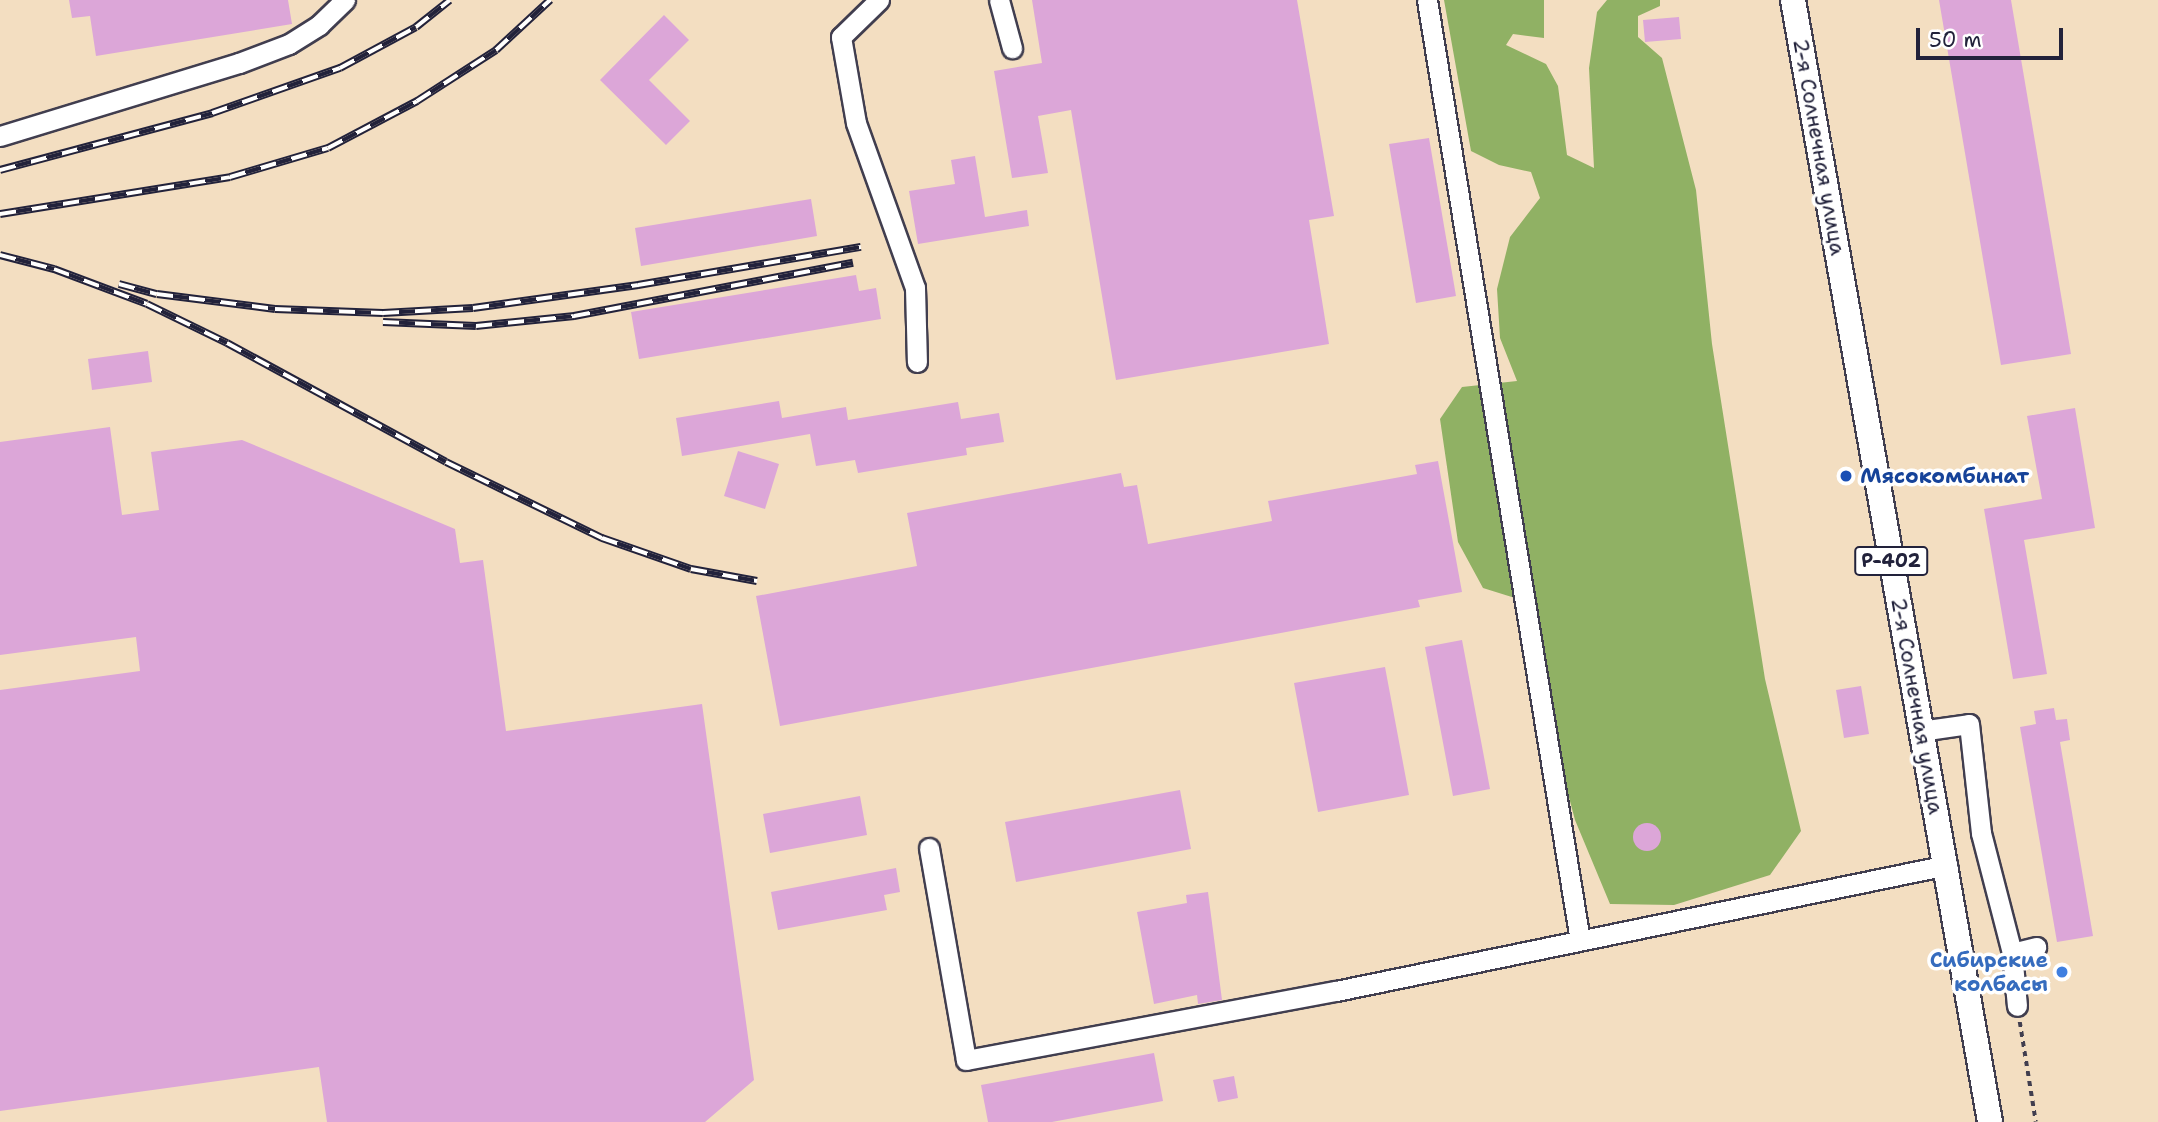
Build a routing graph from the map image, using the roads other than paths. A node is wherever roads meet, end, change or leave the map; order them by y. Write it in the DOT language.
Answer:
graph roads {
  1 [pos="345,0"];
  2 [pos="879,0"];
  3 [pos="999,0"];
  4 [pos="1427,0"];
  5 [pos="1793,0"];
  6 [pos="1012,48"];
  7 [pos="0,136"];
  8 [pos="918,362"];
  9 [pos="1920,731"];
  10 [pos="929,848"];
  11 [pos="1947,865"];
  12 [pos="1580,940"];
  13 [pos="2036,947"];
  14 [pos="2012,953"];
  15 [pos="2017,1006"];
  16 [pos="1990,1122"];
  1 -- 7 [label="lane"];
  2 -- 8 [label="lane"];
  3 -- 6 [label="lane"];
  4 -- 12 [label="lane"];
  5 -- 9 [label="main road, 2-я Солнечная улица / Р-402"];
  9 -- 11 [label="main road, 2-я Солнечная улица / Р-402"];
  9 -- 14 [label="lane"];
  10 -- 12 [label="lane"];
  11 -- 12 [label="lane"];
  11 -- 16 [label="main road, 2-я Солнечная улица / Р-402"];
  13 -- 14 [label="lane"];
  14 -- 15 [label="lane"];
}
